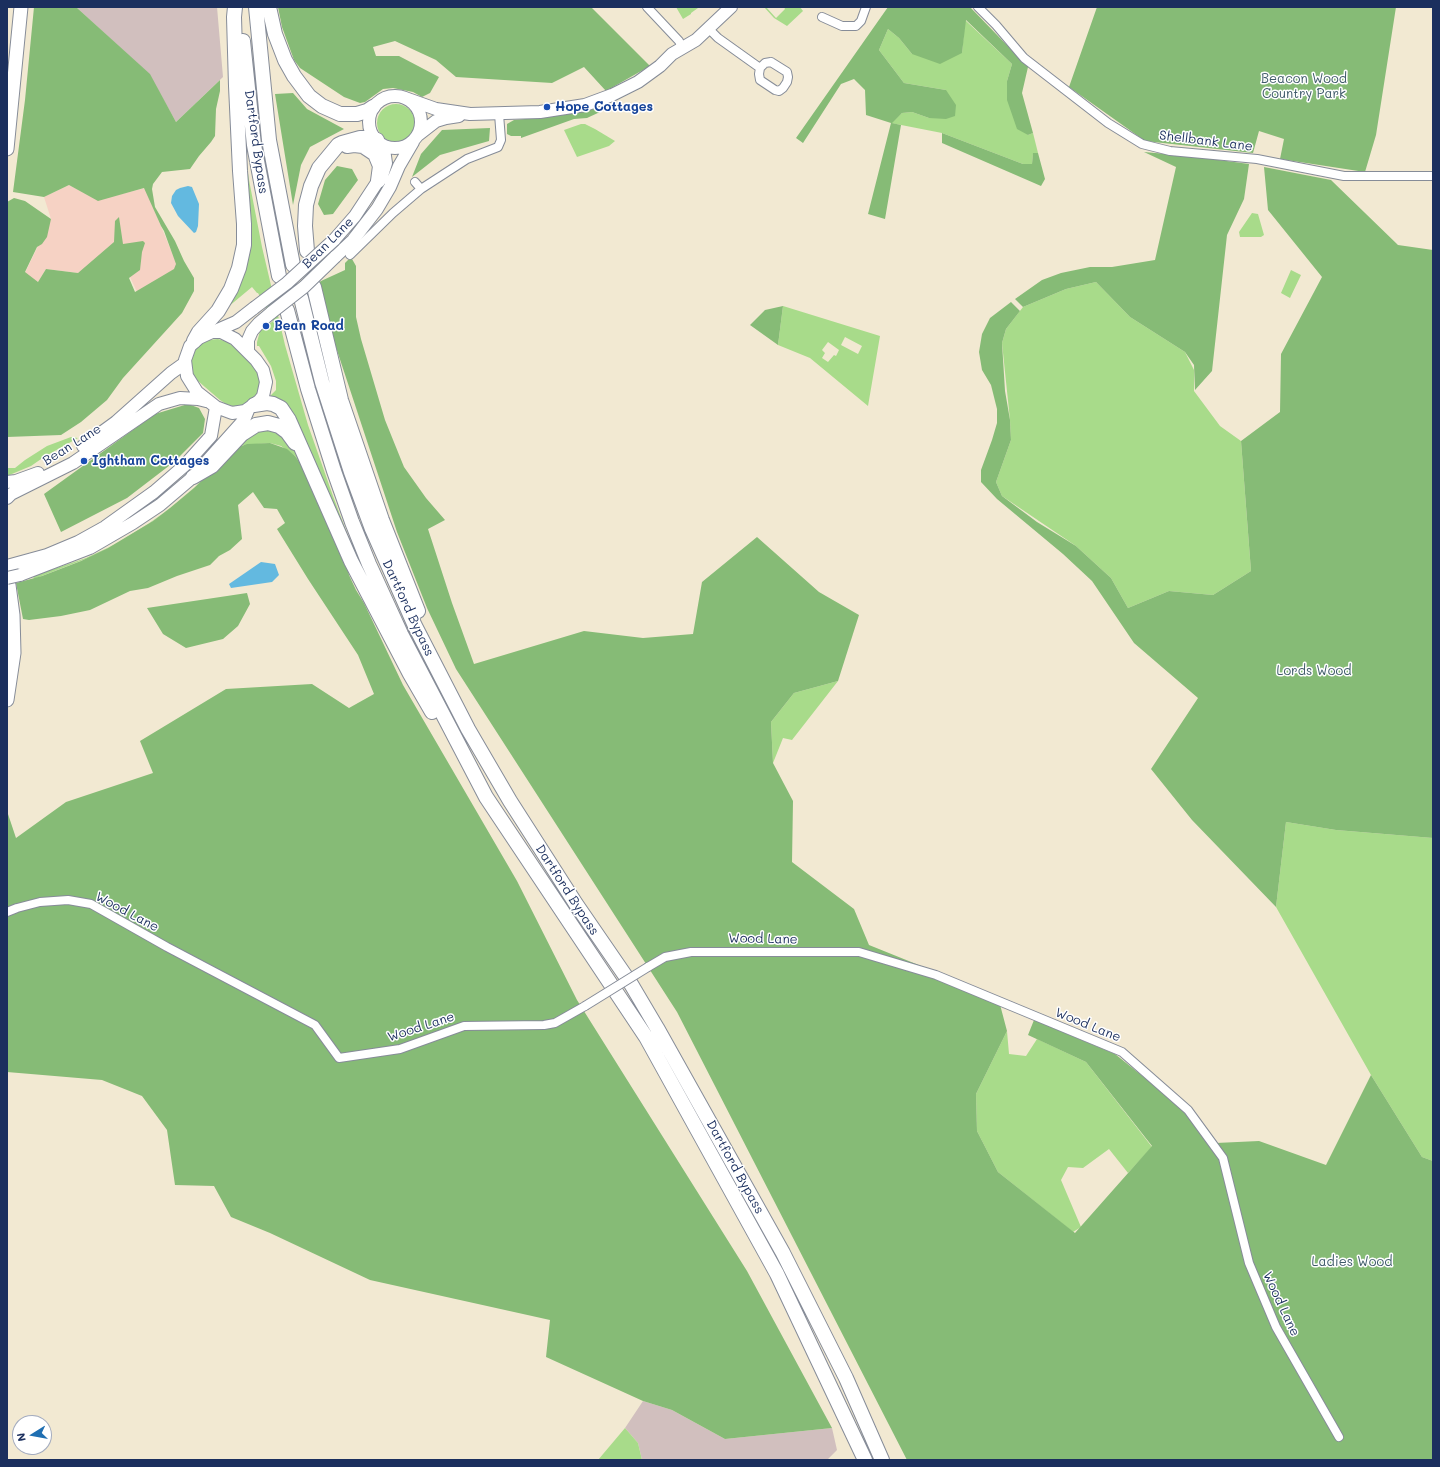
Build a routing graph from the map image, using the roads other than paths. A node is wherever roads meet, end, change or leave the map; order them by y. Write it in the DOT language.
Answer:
graph roads {
  1 [pos="21,7"];
  2 [pos="235,7"];
  3 [pos="239,7"];
  4 [pos="256,7"];
  5 [pos="269,7"];
  6 [pos="647,7"];
  7 [pos="731,7"];
  8 [pos="866,7"];
  9 [pos="978,7"];
  10 [pos="822,17"];
  11 [pos="709,29"];
  12 [pos="682,48"];
  13 [pos="760,68"];
  14 [pos="405,98"];
  15 [pos="373,107"];
  16 [pos="470,114"];
  17 [pos="499,114"];
  18 [pos="416,137"];
  19 [pos="379,142"];
  20 [pos="7,149"];
  21 [pos="335,150"];
  22 [pos="1433,176"];
  23 [pos="378,181"];
  24 [pos="415,182"];
  25 [pos="421,189"];
  26 [pos="307,251"];
  27 [pos="352,256"];
  28 [pos="293,265"];
  29 [pos="279,276"];
  30 [pos="314,287"];
  31 [pos="301,298"];
  32 [pos="287,310"];
  33 [pos="212,332"];
  34 [pos="194,341"];
  35 [pos="248,352"];
  36 [pos="185,362"];
  37 [pos="216,407"];
  38 [pos="252,407"];
  39 [pos="301,449"];
  40 [pos="193,477"];
  41 [pos="7,482"];
  42 [pos="7,498"];
  43 [pos="49,559"];
  44 [pos="7,566"];
  45 [pos="8,581"];
  46 [pos="7,700"];
  47 [pos="468,729"];
  48 [pos="486,797"];
  49 [pos="7,912"];
  50 [pos="1339,1437"];
  51 [pos="865,1460"];
  52 [pos="882,1460"];
  1 -- 20 [label="main road"];
  2 -- 34 [label="highway"];
  3 -- 29 [label="highway, Dartford Bypass"];
  4 -- 28 [label="highway, Dartford Bypass"];
  5 -- 15 [label="highway"];
  6 -- 12 [label="street"];
  7 -- 11 [label="main road, Bean Lane"];
  8 -- 10 [label="street"];
  9 -- 22 [label="street, Shellbank Lane"];
  11 -- 12 [label="main road, Bean Lane"];
  11 -- 13 [label="street"];
  12 -- 17 [label="main road, Bean Lane"];
  14 -- 15 [label="main road"];
  14 -- 16 [label="main road, Bean Lane"];
  14 -- 18 [label="main road"];
  15 -- 19 [label="main road"];
  16 -- 17 [label="main road, Bean Lane"];
  16 -- 18 [label="main road, Bean Lane"];
  17 -- 25 [label="street, Bean Lane"];
  18 -- 19 [label="main road"];
  18 -- 35 [label="main road, Bean Lane, bridge"];
  19 -- 21 [label="highway"];
  19 -- 23 [label="main road, Bean Lane"];
  21 -- 23 [label="highway"];
  21 -- 26 [label="highway"];
  23 -- 33 [label="main road, Bean Lane, bridge"];
  24 -- 25 [label="street"];
  25 -- 27 [label="street, Bean Lane"];
  30 -- 47 [label="highway"];
  31 -- 47 [label="highway, Dartford Bypass"];
  32 -- 48 [label="highway, Dartford Bypass"];
  33 -- 34 [label="main road"];
  33 -- 35 [label="main road"];
  34 -- 36 [label="main road"];
  35 -- 38 [label="main road"];
  36 -- 37 [label="main road"];
  36 -- 41 [label="main road, Bean Lane"];
  37 -- 38 [label="main road"];
  37 -- 42 [label="main road, Bean Lane"];
  37 -- 43 [label="main road"];
  38 -- 39 [label="highway"];
  38 -- 40 [label="main road"];
  39 -- 40 [label="highway"];
  39 -- 48 [label="highway"];
  40 -- 43 [label="main road"];
  43 -- 44 [label="main road"];
  43 -- 45 [label="main road, bridge"];
  45 -- 46 [label="main road"];
  47 -- 52 [label="highway, Dartford Bypass"];
  48 -- 51 [label="highway, Dartford Bypass"];
  49 -- 50 [label="street, Wood Lane, bridge"];
}
